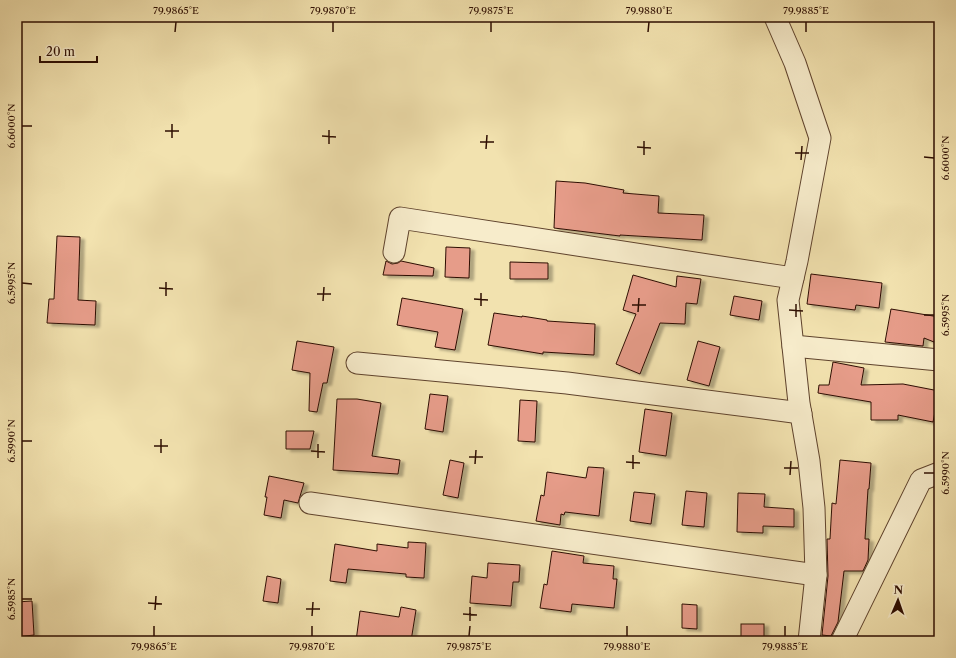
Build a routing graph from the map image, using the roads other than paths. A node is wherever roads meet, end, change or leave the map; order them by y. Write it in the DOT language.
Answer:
graph roads {
  1 [pos="775,17"];
  2 [pos="394,252"];
  3 [pos="793,278"];
  4 [pos="793,346"];
  5 [pos="939,360"];
  6 [pos="357,363"];
  7 [pos="801,412"];
  8 [pos="939,473"];
  9 [pos="310,503"];
  10 [pos="816,575"];
  11 [pos="809,641"];
  12 [pos="842,641"];
  1 -- 3 [label="street"];
  2 -- 3 [label="street"];
  3 -- 4 [label="street"];
  4 -- 5 [label="street"];
  4 -- 7 [label="street"];
  6 -- 7 [label="street"];
  7 -- 10 [label="street"];
  8 -- 12 [label="street"];
  9 -- 10 [label="street"];
  10 -- 11 [label="street"];
}
